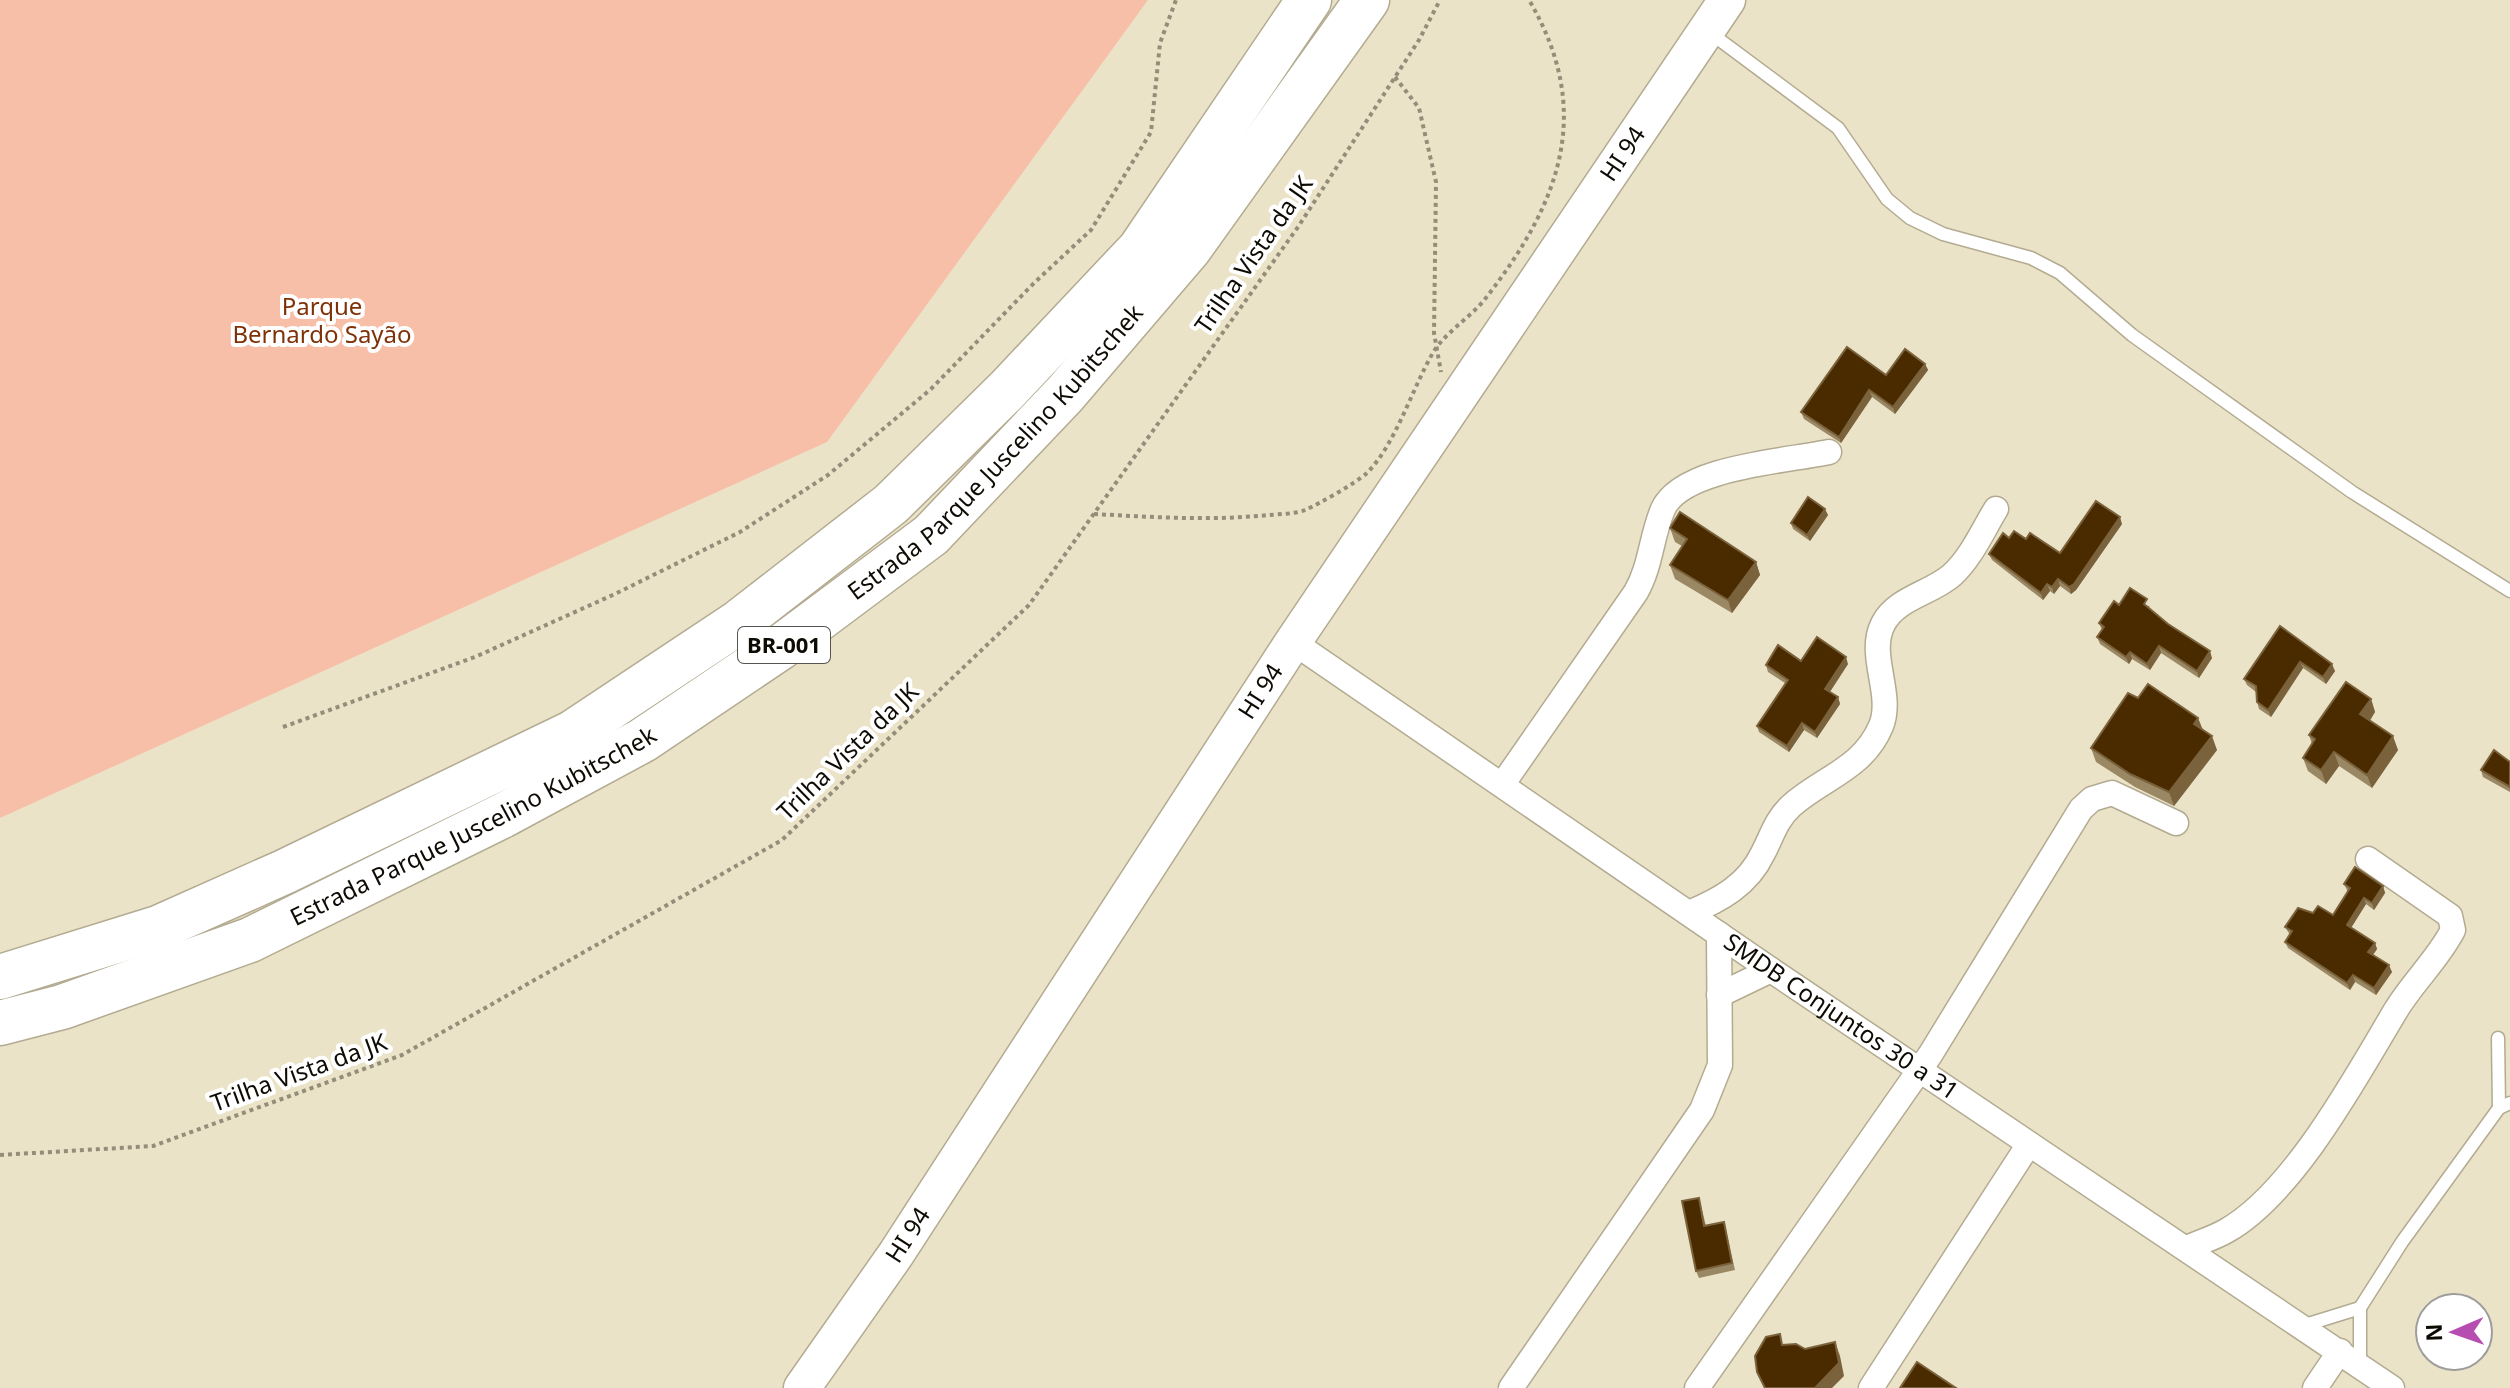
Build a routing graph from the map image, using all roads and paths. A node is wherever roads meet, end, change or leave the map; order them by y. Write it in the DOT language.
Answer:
graph roads {
  1 [pos="1176,0"];
  2 [pos="1309,0"];
  3 [pos="1367,0"];
  4 [pos="1440,0"];
  5 [pos="1529,0"];
  6 [pos="1727,0"];
  7 [pos="1706,30"];
  8 [pos="1395,77"];
  9 [pos="1437,347"];
  10 [pos="1448,413"];
  11 [pos="1829,452"];
  12 [pos="1996,509"];
  13 [pos="1094,514"];
  14 [pos="2510,591"];
  15 [pos="1293,642"];
  16 [pos="283,727"];
  17 [pos="1502,785"];
  18 [pos="2176,823"];
  19 [pos="2368,859"];
  20 [pos="1689,913"];
  21 [pos="1719,934"];
  22 [pos="1771,970"];
  23 [pos="0,977"];
  24 [pos="1719,995"];
  25 [pos="0,1023"];
  26 [pos="2498,1038"];
  27 [pos="1919,1071"];
  28 [pos="2505,1105"];
  29 [pos="2029,1144"];
  30 [pos="0,1155"];
  31 [pos="2187,1248"];
  32 [pos="2360,1308"];
  33 [pos="2302,1326"];
  34 [pos="2350,1358"];
  35 [pos="802,1388"];
  36 [pos="1511,1388"];
  37 [pos="1697,1388"];
  38 [pos="1871,1388"];
  39 [pos="2315,1388"];
  40 [pos="2392,1388"];
  1 -- 16 [label="path"];
  2 -- 23 [label="highway, Estrada Parque Juscelino Kubitschek / BR-001"];
  3 -- 25 [label="highway, Estrada Parque Juscelino Kubitschek / BR-001"];
  4 -- 8 [label="path, Trilha Vista da JK"];
  5 -- 9 [label="path"];
  6 -- 7 [label="street, HI 94"];
  7 -- 10 [label="street, HI 94"];
  7 -- 14 [label="lane"];
  8 -- 9 [label="path"];
  8 -- 13 [label="path, Trilha Vista da JK"];
  9 -- 10 [label="path"];
  9 -- 13 [label="path"];
  10 -- 15 [label="street, HI 94"];
  11 -- 17 [label="street"];
  12 -- 20 [label="street"];
  13 -- 30 [label="path, Trilha Vista da JK"];
  15 -- 17 [label="street, SMDB Conjuntos 30 a 31"];
  15 -- 35 [label="street, HI 94"];
  17 -- 20 [label="street, SMDB Conjuntos 30 a 31"];
  18 -- 27 [label="street"];
  19 -- 31 [label="street"];
  20 -- 21 [label="street, SMDB Conjuntos 30 a 31"];
  21 -- 22 [label="street, SMDB Conjuntos 30 a 31"];
  21 -- 24 [label="street"];
  22 -- 24 [label="street"];
  22 -- 27 [label="street, SMDB Conjuntos 30 a 31"];
  24 -- 36 [label="street"];
  26 -- 28 [label="lane"];
  27 -- 29 [label="street, SMDB Conjuntos 30 a 31"];
  27 -- 37 [label="street"];
  28 -- 32 [label="lane"];
  29 -- 31 [label="street, SMDB Conjuntos 30 a 31"];
  29 -- 38 [label="street"];
  31 -- 33 [label="street, SMDB Conjuntos 30 a 31"];
  32 -- 33 [label="lane"];
  32 -- 34 [label="lane"];
  33 -- 34 [label="street, SMDB Conjuntos 30 a 31"];
  34 -- 39 [label="street"];
  34 -- 40 [label="street, SMDB Conjuntos 30 a 31"];
}
